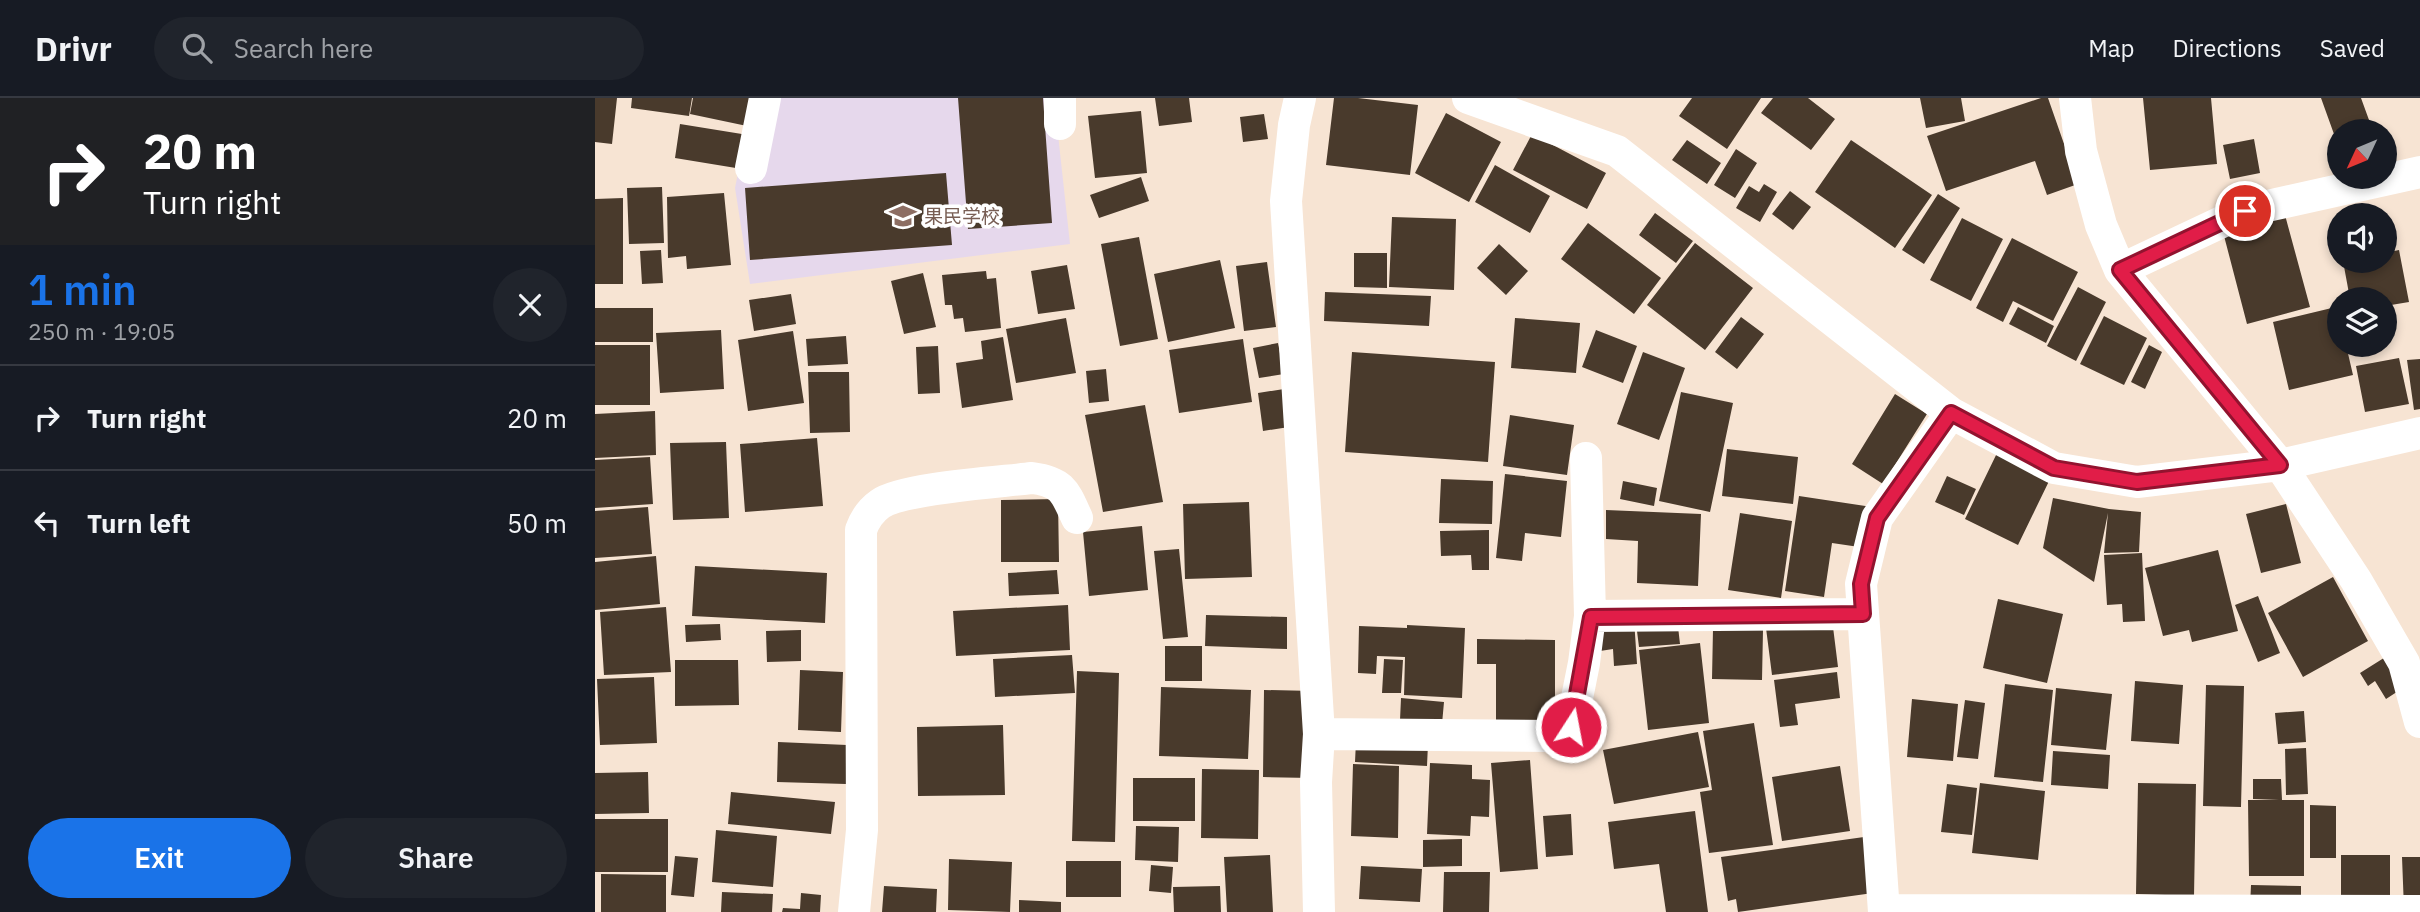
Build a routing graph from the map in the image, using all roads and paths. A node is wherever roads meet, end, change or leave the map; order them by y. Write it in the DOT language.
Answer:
graph roads {
  1 [pos="765,98"];
  2 [pos="1300,98"];
  3 [pos="1468,98"];
  4 [pos="2075,98"];
  5 [pos="751,168"];
  6 [pos="2420,172"];
  7 [pos="2120,270"];
  8 [pos="1951,413"];
  9 [pos="2420,433"];
  10 [pos="1586,458"];
  11 [pos="2280,465"];
  12 [pos="1077,518"];
  13 [pos="1863,614"];
  14 [pos="1591,617"];
  15 [pos="2420,722"];
  16 [pos="1319,734"];
  17 [pos="1884,911"];
  18 [pos="2420,911"];
  19 [pos="854,912"];
  20 [pos="1319,912"];
  1 -- 5 [label="street"];
  2 -- 16 [label="street"];
  3 -- 8 [label="street"];
  4 -- 7 [label="street"];
  6 -- 7 [label="street"];
  7 -- 11 [label="street"];
  8 -- 11 [label="street"];
  8 -- 13 [label="street"];
  9 -- 11 [label="street"];
  10 -- 14 [label="street"];
  11 -- 15 [label="street"];
  12 -- 19 [label="street"];
  13 -- 14 [label="street"];
  13 -- 17 [label="street"];
  14 -- 16 [label="street"];
  16 -- 20 [label="street"];
  17 -- 18 [label="street"];
}
